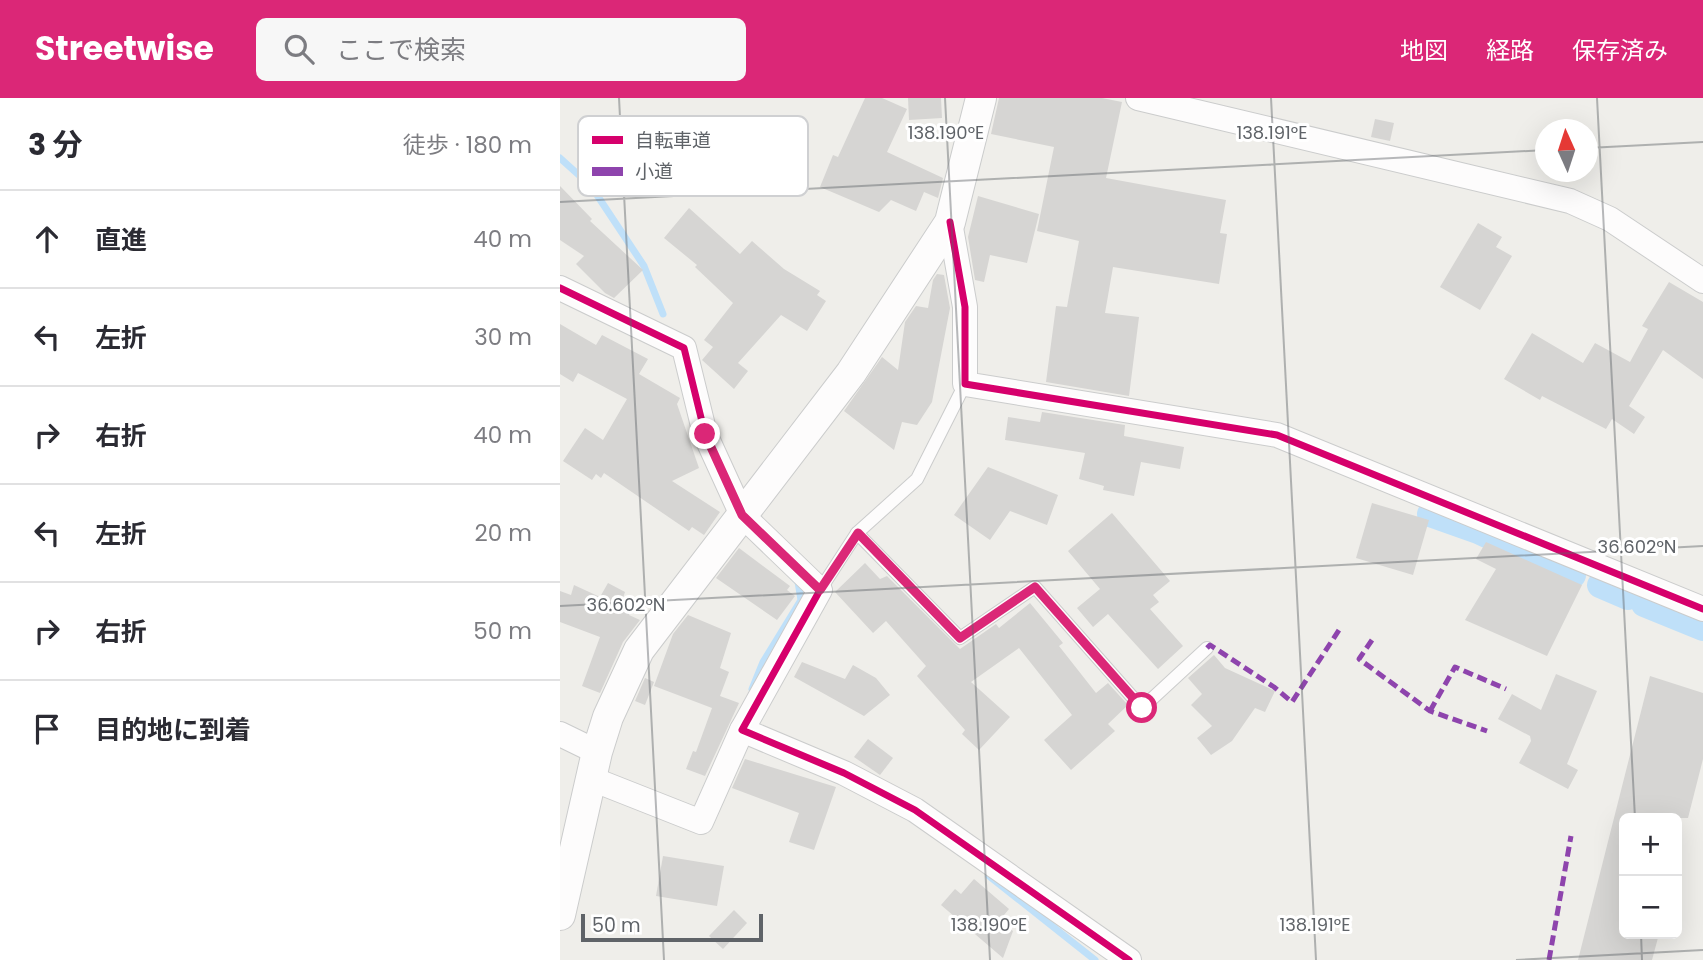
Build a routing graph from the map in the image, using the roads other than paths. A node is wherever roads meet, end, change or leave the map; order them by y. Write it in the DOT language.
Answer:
graph roads {
  1 [pos="981,98"];
  2 [pos="1138,98"];
  3 [pos="950,222"];
  4 [pos="1703,281"];
  5 [pos="560,288"];
  6 [pos="965,384"];
  7 [pos="742,515"];
  8 [pos="858,533"];
  9 [pos="820,590"];
  10 [pos="1703,609"];
  11 [pos="1207,648"];
  12 [pos="742,730"];
  13 [pos="560,734"];
  14 [pos="594,765"];
  15 [pos="560,915"];
  16 [pos="1129,960"];
  1 -- 3 [label="street"];
  2 -- 4 [label="street"];
  3 -- 6 [label="street"];
  3 -- 7 [label="street"];
  5 -- 7 [label="street"];
  6 -- 8 [label="lane"];
  6 -- 10 [label="street"];
  7 -- 9 [label="street"];
  7 -- 14 [label="street"];
  8 -- 9 [label="lane"];
  8 -- 11 [label="lane"];
  9 -- 12 [label="street"];
  12 -- 14 [label="street"];
  12 -- 16 [label="street"];
  13 -- 14 [label="street"];
  14 -- 15 [label="street"];
}
